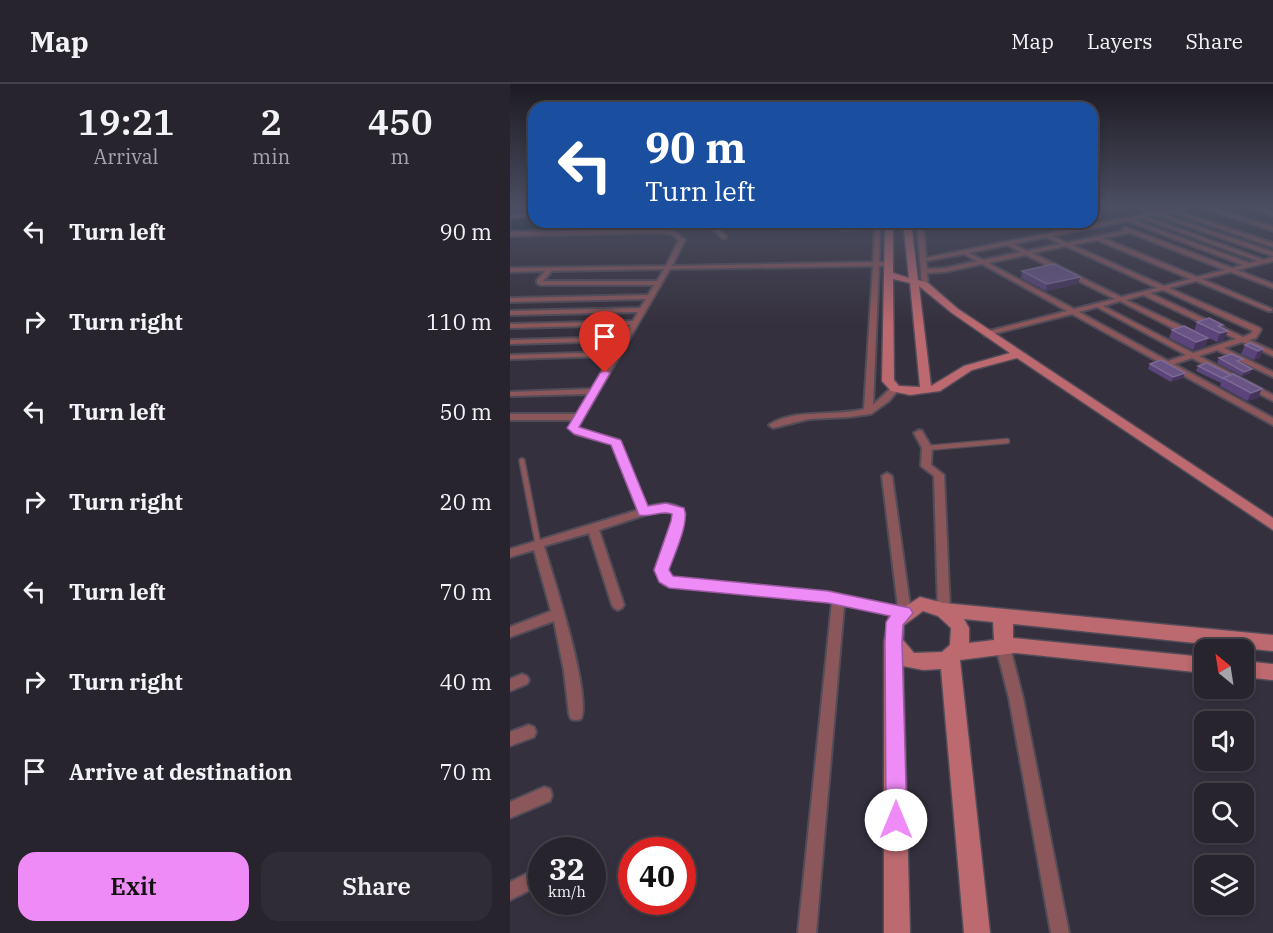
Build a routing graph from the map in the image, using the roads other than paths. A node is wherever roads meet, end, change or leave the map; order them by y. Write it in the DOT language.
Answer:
graph roads {
  1 [pos="679,246"];
  2 [pos="877,246"];
  3 [pos="889,246"];
  4 [pos="912,246"];
  5 [pos="922,246"];
  6 [pos="1001,246"];
  7 [pos="1012,246"];
  8 [pos="1060,246"];
  9 [pos="1071,246"];
  10 [pos="1116,246"];
  11 [pos="1168,246"];
  12 [pos="1197,246"];
  13 [pos="1221,246"];
  14 [pos="1244,246"];
  15 [pos="966,253"];
  16 [pos="1028,253"];
  17 [pos="1273,256"];
  18 [pos="924,260"];
  19 [pos="1264,261"];
  20 [pos="984,262"];
  21 [pos="876,264"];
  22 [pos="1248,265"];
  23 [pos="667,268"];
  24 [pos="550,269"];
  25 [pos="889,269"];
  26 [pos="510,270"];
  27 [pos="1231,270"];
  28 [pos="925,271"];
  29 [pos="1197,279"];
  30 [pos="659,283"];
  31 [pos="920,284"];
  32 [pos="1273,286"];
  33 [pos="1164,288"];
  34 [pos="1144,293"];
  35 [pos="651,297"];
  36 [pos="1120,299"];
  37 [pos="510,300"];
  38 [pos="1097,305"];
  39 [pos="1270,309"];
  40 [pos="643,310"];
  41 [pos="1072,311"];
  42 [pos="510,313"];
  43 [pos="635,323"];
  44 [pos="510,326"];
  45 [pos="988,334"];
  46 [pos="1198,338"];
  47 [pos="625,339"];
  48 [pos="1242,340"];
  49 [pos="510,342"];
  50 [pos="1208,342"];
  51 [pos="1217,347"];
  52 [pos="616,354"];
  53 [pos="1019,354"];
  54 [pos="1273,354"];
  55 [pos="1193,355"];
  56 [pos="510,357"];
  57 [pos="1166,364"];
  58 [pos="1273,375"];
  59 [pos="895,389"];
  60 [pos="926,390"];
  61 [pos="594,392"];
  62 [pos="510,394"];
  63 [pos="1273,398"];
  64 [pos="868,412"];
  65 [pos="510,417"];
  66 [pos="577,417"];
  67 [pos="1273,422"];
  68 [pos="772,425"];
  69 [pos="919,433"];
  70 [pos="1007,441"];
  71 [pos="927,448"];
  72 [pos="522,461"];
  73 [pos="887,476"];
  74 [pos="644,512"];
  75 [pos="1273,525"];
  76 [pos="593,528"];
  77 [pos="538,544"];
  78 [pos="510,553"];
  79 [pos="838,599"];
  80 [pos="618,605"];
  81 [pos="944,610"];
  82 [pos="904,613"];
  83 [pos="558,614"];
  84 [pos="998,614"];
  85 [pos="510,632"];
  86 [pos="893,642"];
  87 [pos="1273,643"];
  88 [pos="1003,646"];
  89 [pos="952,656"];
  90 [pos="1194,664"];
  91 [pos="1254,670"];
  92 [pos="1273,672"];
  93 [pos="576,714"];
  94 [pos="529,732"];
  95 [pos="510,739"];
  96 [pos="544,795"];
  97 [pos="510,810"];
  98 [pos="528,882"];
  99 [pos="510,891"];
  100 [pos="807,933"];
  101 [pos="897,933"];
  102 [pos="977,933"];
  103 [pos="1060,933"];
  1 -- 23 [label="street"];
  2 -- 21 [label="street"];
  3 -- 25 [label="street"];
  4 -- 31 [label="street"];
  5 -- 18 [label="street"];
  6 -- 15 [label="street"];
  7 -- 16 [label="street"];
  8 -- 16 [label="street"];
  9 -- 33 [label="street"];
  10 -- 29 [label="street"];
  11 -- 27 [label="street"];
  12 -- 22 [label="street"];
  13 -- 19 [label="street"];
  14 -- 17 [label="street"];
  15 -- 18 [label="street"];
  15 -- 20 [label="street"];
  16 -- 20 [label="street"];
  16 -- 36 [label="street"];
  17 -- 19 [label="street"];
  18 -- 28 [label="street"];
  19 -- 22 [label="street"];
  20 -- 28 [label="street"];
  20 -- 41 [label="street"];
  21 -- 23 [label="street"];
  21 -- 25 [label="street"];
  21 -- 64 [label="street"];
  22 -- 27 [label="street"];
  23 -- 24 [label="street"];
  23 -- 30 [label="street"];
  24 -- 26 [label="street"];
  24 -- 30 [label="street"];
  25 -- 31 [label="street"];
  25 -- 59 [label="street"];
  27 -- 29 [label="street"];
  27 -- 32 [label="street"];
  28 -- 31 [label="street"];
  29 -- 33 [label="street"];
  29 -- 39 [label="street"];
  30 -- 35 [label="street"];
  31 -- 45 [label="street"];
  31 -- 60 [label="street"];
  33 -- 34 [label="street"];
  33 -- 48 [label="street"];
  34 -- 36 [label="street"];
  34 -- 48 [label="street"];
  35 -- 37 [label="street"];
  35 -- 40 [label="street"];
  36 -- 38 [label="street"];
  36 -- 46 [label="street"];
  38 -- 41 [label="street"];
  38 -- 55 [label="street"];
  40 -- 42 [label="street"];
  40 -- 43 [label="street"];
  41 -- 45 [label="street"];
  41 -- 57 [label="street"];
  43 -- 44 [label="street"];
  43 -- 47 [label="street"];
  45 -- 53 [label="street"];
  47 -- 49 [label="street"];
  47 -- 52 [label="street"];
  48 -- 51 [label="street"];
  48 -- 54 [label="street"];
  50 -- 51 [label="street"];
  51 -- 55 [label="street"];
  51 -- 58 [label="street"];
  52 -- 56 [label="street"];
  52 -- 61 [label="street"];
  53 -- 60 [label="street"];
  53 -- 75 [label="street"];
  55 -- 57 [label="street"];
  55 -- 63 [label="street"];
  57 -- 67 [label="street"];
  59 -- 60 [label="street"];
  59 -- 64 [label="street"];
  61 -- 62 [label="street"];
  61 -- 66 [label="street"];
  64 -- 68 [label="street"];
  65 -- 66 [label="street"];
  66 -- 74 [label="street"];
  69 -- 71 [label="street"];
  70 -- 71 [label="lane"];
  71 -- 81 [label="street"];
  72 -- 77 [label="lane"];
  73 -- 82 [label="street"];
  74 -- 76 [label="street"];
  74 -- 79 [label="street"];
  76 -- 77 [label="street"];
  76 -- 80 [label="street"];
  77 -- 78 [label="street"];
  77 -- 83 [label="street"];
  79 -- 82 [label="street"];
  79 -- 100 [label="street"];
  81 -- 82 [label="street"];
  81 -- 84 [label="street"];
  81 -- 89 [label="street"];
  82 -- 86 [label="street"];
  83 -- 85 [label="street"];
  83 -- 93 [label="street"];
  84 -- 87 [label="street"];
  84 -- 88 [label="street"];
  86 -- 89 [label="street"];
  86 -- 101 [label="street"];
  88 -- 89 [label="street"];
  88 -- 90 [label="street"];
  88 -- 103 [label="street"];
  89 -- 102 [label="street"];
  91 -- 92 [label="street"];
  94 -- 95 [label="street"];
  96 -- 97 [label="street"];
  98 -- 99 [label="street"];
}
